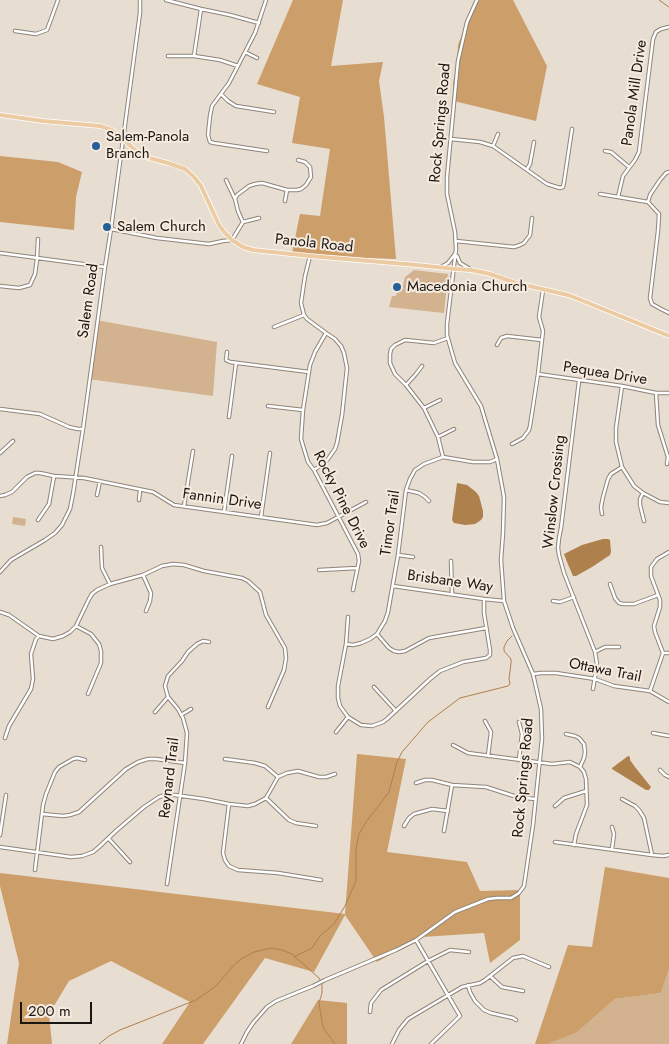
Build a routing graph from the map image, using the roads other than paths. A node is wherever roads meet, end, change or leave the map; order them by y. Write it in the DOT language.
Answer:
graph roads {
  1 [pos="58,0"];
  2 [pos="140,0"];
  3 [pos="166,0"];
  4 [pos="266,0"];
  5 [pos="476,0"];
  6 [pos="201,10"];
  7 [pos="259,23"];
  8 [pos="669,27"];
  9 [pos="15,31"];
  10 [pos="245,52"];
  11 [pos="168,56"];
  12 [pos="194,56"];
  13 [pos="257,58"];
  14 [pos="238,66"];
  15 [pos="221,94"];
  16 [pos="274,112"];
  17 [pos="0,115"];
  18 [pos="572,129"];
  19 [pos="498,134"];
  20 [pos="123,139"];
  21 [pos="451,139"];
  22 [pos="534,142"];
  23 [pos="492,146"];
  24 [pos="605,150"];
  25 [pos="267,151"];
  26 [pos="298,160"];
  27 [pos="629,168"];
  28 [pos="527,169"];
  29 [pos="669,172"];
  30 [pos="226,180"];
  31 [pos="287,190"];
  32 [pos="600,194"];
  33 [pos="618,197"];
  34 [pos="235,199"];
  35 [pos="285,201"];
  36 [pos="648,202"];
  37 [pos="259,218"];
  38 [pos="532,218"];
  39 [pos="243,222"];
  40 [pos="111,229"];
  41 [pos="227,235"];
  42 [pos="38,239"];
  43 [pos="232,240"];
  44 [pos="223,241"];
  45 [pos="456,241"];
  46 [pos="456,252"];
  47 [pos="0,253"];
  48 [pos="310,256"];
  49 [pos="37,258"];
  50 [pos="105,267"];
  51 [pos="440,268"];
  52 [pos="454,270"];
  53 [pos="471,270"];
  54 [pos="0,286"];
  55 [pos="543,290"];
  56 [pos="669,313"];
  57 [pos="304,315"];
  58 [pos="274,327"];
  59 [pos="326,334"];
  60 [pos="669,336"];
  61 [pos="448,338"];
  62 [pos="542,340"];
  63 [pos="497,345"];
  64 [pos="227,352"];
  65 [pos="236,363"];
  66 [pos="422,366"];
  67 [pos="309,372"];
  68 [pos="538,374"];
  69 [pos="579,381"];
  70 [pos="406,385"];
  71 [pos="622,386"];
  72 [pos="656,393"];
  73 [pos="669,393"];
  74 [pos="440,400"];
  75 [pos="268,406"];
  76 [pos="424,408"];
  77 [pos="0,409"];
  78 [pos="303,410"];
  79 [pos="229,417"];
  80 [pos="83,429"];
  81 [pos="454,429"];
  82 [pos="438,437"];
  83 [pos="13,441"];
  84 [pos="512,444"];
  85 [pos="193,451"];
  86 [pos="0,453"];
  87 [pos="270,453"];
  88 [pos="232,456"];
  89 [pos="443,457"];
  90 [pos="497,459"];
  91 [pos="667,464"];
  92 [pos="622,467"];
  93 [pos="314,470"];
  94 [pos="54,476"];
  95 [pos="75,477"];
  96 [pos="100,481"];
  97 [pos="140,490"];
  98 [pos="406,490"];
  99 [pos="643,493"];
  100 [pos="97,495"];
  101 [pos="0,496"];
  102 [pos="139,500"];
  103 [pos="429,501"];
  104 [pos="366,502"];
  105 [pos="669,503"];
  106 [pos="184,506"];
  107 [pos="224,512"];
  108 [pos="602,514"];
  109 [pos="262,517"];
  110 [pos="339,517"];
  111 [pos="38,520"];
  112 [pos="644,522"];
  113 [pos="100,548"];
  114 [pos="669,552"];
  115 [pos="398,555"];
  116 [pos="413,557"];
  117 [pos="451,561"];
  118 [pos="357,568"];
  119 [pos="319,570"];
  120 [pos="0,572"];
  121 [pos="143,575"];
  122 [pos="110,584"];
  123 [pos="610,584"];
  124 [pos="393,586"];
  125 [pos="353,590"];
  126 [pos="452,594"];
  127 [pos="658,595"];
  128 [pos="574,597"];
  129 [pos="484,599"];
  130 [pos="504,601"];
  131 [pos="553,601"];
  132 [pos="146,611"];
  133 [pos="0,612"];
  134 [pos="348,617"];
  135 [pos="76,626"];
  136 [pos="486,628"];
  137 [pos="378,634"];
  138 [pos="39,636"];
  139 [pos="208,642"];
  140 [pos="346,644"];
  141 [pos="618,648"];
  142 [pos="595,652"];
  143 [pos="663,653"];
  144 [pos="669,653"];
  145 [pos="533,674"];
  146 [pos="595,679"];
  147 [pos="374,687"];
  148 [pos="593,689"];
  149 [pos="650,691"];
  150 [pos="88,694"];
  151 [pos="168,697"];
  152 [pos="669,702"];
  153 [pos="268,707"];
  154 [pos="191,709"];
  155 [pos="396,711"];
  156 [pos="155,712"];
  157 [pos="181,715"];
  158 [pos="348,718"];
  159 [pos="485,720"];
  160 [pos="519,722"];
  161 [pos="336,732"];
  162 [pos="653,733"];
  163 [pos="566,734"];
  164 [pos="669,736"];
  165 [pos="5,738"];
  166 [pos="452,744"];
  167 [pos="488,756"];
  168 [pos="224,759"];
  169 [pos="85,760"];
  170 [pos="519,760"];
  171 [pos="539,762"];
  172 [pos="185,763"];
  173 [pos="580,767"];
  174 [pos="660,770"];
  175 [pos="336,774"];
  176 [pos="278,778"];
  177 [pos="669,778"];
  178 [pos="416,782"];
  179 [pos="452,785"];
  180 [pos="586,791"];
  181 [pos="6,795"];
  182 [pos="180,796"];
  183 [pos="266,798"];
  184 [pos="622,799"];
  185 [pos="535,800"];
  186 [pos="229,804"];
  187 [pos="555,806"];
  188 [pos="448,811"];
  189 [pos="2,812"];
  190 [pos="42,814"];
  191 [pos="316,826"];
  192 [pos="404,826"];
  193 [pos="612,827"];
  194 [pos="444,831"];
  195 [pos="0,835"];
  196 [pos="109,839"];
  197 [pos="555,842"];
  198 [pos="574,845"];
  199 [pos="0,847"];
  200 [pos="612,849"];
  201 [pos="37,852"];
  202 [pos="652,855"];
  203 [pos="669,855"];
  204 [pos="130,862"];
  205 [pos="35,870"];
  206 [pos="321,880"];
  207 [pos="167,884"];
  208 [pos="416,940"];
  209 [pos="469,952"];
  210 [pos="428,961"];
  211 [pos="549,967"];
  212 [pos="490,976"];
  213 [pos="468,985"];
  214 [pos="523,991"];
  215 [pos="448,994"];
  216 [pos="370,1012"];
  217 [pos="516,1020"];
  218 [pos="241,1044"];
  219 [pos="392,1044"];
  220 [pos="431,1044"];
  1 -- 9 [label="street"];
  2 -- 20 [label="street, Salem Road"];
  3 -- 6 [label="street"];
  4 -- 7 [label="street"];
  5 -- 21 [label="street, Rock Springs Road"];
  6 -- 7 [label="street"];
  6 -- 12 [label="street"];
  7 -- 10 [label="street"];
  8 -- 27 [label="street, Panola Mill Drive"];
  10 -- 13 [label="street"];
  10 -- 14 [label="street"];
  11 -- 12 [label="street"];
  12 -- 14 [label="street"];
  14 -- 15 [label="street"];
  15 -- 16 [label="street"];
  15 -- 25 [label="street"];
  17 -- 20 [label="main road, Panola Road"];
  18 -- 28 [label="street"];
  19 -- 23 [label="street"];
  20 -- 40 [label="street, Salem Road"];
  20 -- 41 [label="main road, Panola Road"];
  21 -- 23 [label="street"];
  21 -- 45 [label="street, Rock Springs Road"];
  22 -- 28 [label="street"];
  23 -- 28 [label="street"];
  24 -- 27 [label="street"];
  26 -- 31 [label="street"];
  27 -- 33 [label="street, Panola Mill Drive"];
  29 -- 36 [label="street"];
  30 -- 34 [label="street"];
  31 -- 34 [label="street"];
  31 -- 35 [label="street"];
  32 -- 33 [label="street"];
  33 -- 36 [label="street"];
  34 -- 39 [label="street"];
  36 -- 56 [label="street"];
  37 -- 39 [label="street"];
  38 -- 45 [label="street"];
  39 -- 43 [label="street"];
  40 -- 44 [label="street"];
  40 -- 50 [label="street, Salem Road"];
  41 -- 43 [label="main road, Panola Road"];
  41 -- 44 [label="street"];
  42 -- 49 [label="street"];
  43 -- 44 [label="street"];
  43 -- 48 [label="main road, Panola Road"];
  45 -- 46 [label="street, Rock Springs Road"];
  46 -- 51 [label="street"];
  46 -- 52 [label="street, Rock Springs Road"];
  46 -- 53 [label="street"];
  47 -- 49 [label="street"];
  48 -- 51 [label="main road, Panola Road"];
  48 -- 57 [label="street"];
  49 -- 50 [label="street"];
  49 -- 54 [label="street"];
  50 -- 80 [label="street, Salem Road"];
  51 -- 52 [label="main road, Panola Road"];
  52 -- 53 [label="main road, Panola Road"];
  52 -- 61 [label="street, Rock Springs Road"];
  53 -- 55 [label="main road, Panola Road"];
  55 -- 60 [label="main road, Panola Road"];
  55 -- 62 [label="street"];
  57 -- 58 [label="street"];
  57 -- 59 [label="street"];
  59 -- 67 [label="street, Rocky Pine Drive"];
  59 -- 93 [label="street"];
  61 -- 70 [label="street"];
  61 -- 90 [label="street, Rock Springs Road"];
  62 -- 63 [label="street"];
  62 -- 68 [label="street"];
  64 -- 65 [label="street"];
  65 -- 67 [label="street"];
  65 -- 79 [label="street"];
  66 -- 70 [label="street"];
  67 -- 78 [label="street, Rocky Pine Drive"];
  68 -- 69 [label="street, Pequea Drive"];
  68 -- 84 [label="street"];
  69 -- 71 [label="street, Pequea Drive"];
  69 -- 128 [label="street, Winslow Crossing"];
  70 -- 76 [label="street"];
  71 -- 72 [label="street, Pequea Drive"];
  71 -- 92 [label="street"];
  72 -- 73 [label="street, Pequea Drive"];
  72 -- 91 [label="street"];
  74 -- 76 [label="street"];
  75 -- 78 [label="street"];
  76 -- 82 [label="street"];
  77 -- 80 [label="street"];
  78 -- 93 [label="street, Rocky Pine Drive"];
  80 -- 95 [label="street, Salem Road"];
  81 -- 82 [label="street"];
  82 -- 89 [label="street"];
  83 -- 86 [label="street"];
  85 -- 106 [label="street"];
  87 -- 109 [label="street"];
  88 -- 107 [label="street"];
  89 -- 90 [label="street"];
  89 -- 98 [label="street, Timor Trail"];
  90 -- 130 [label="street, Rock Springs Road"];
  92 -- 99 [label="street"];
  92 -- 108 [label="street"];
  93 -- 110 [label="street, Rocky Pine Drive"];
  94 -- 95 [label="street, Fannin Drive"];
  94 -- 101 [label="street, Fannin Drive"];
  94 -- 111 [label="street"];
  95 -- 96 [label="street, Fannin Drive"];
  95 -- 120 [label="street, Salem Road"];
  96 -- 97 [label="street, Fannin Drive"];
  96 -- 100 [label="street"];
  97 -- 102 [label="street"];
  97 -- 106 [label="street, Fannin Drive"];
  98 -- 103 [label="street"];
  98 -- 115 [label="street, Timor Trail"];
  99 -- 105 [label="street"];
  99 -- 112 [label="street"];
  104 -- 110 [label="street, Fannin Drive"];
  106 -- 107 [label="street, Fannin Drive"];
  107 -- 109 [label="street, Fannin Drive"];
  109 -- 110 [label="street, Fannin Drive"];
  110 -- 118 [label="street, Rocky Pine Drive"];
  113 -- 122 [label="street"];
  114 -- 127 [label="street"];
  115 -- 116 [label="street"];
  115 -- 124 [label="street, Timor Trail"];
  117 -- 126 [label="street"];
  118 -- 119 [label="street"];
  118 -- 125 [label="street, Rocky Pine Drive"];
  121 -- 122 [label="street"];
  121 -- 132 [label="street"];
  121 -- 153 [label="street"];
  122 -- 135 [label="street"];
  123 -- 127 [label="street"];
  124 -- 126 [label="street, Brisbane Way"];
  124 -- 137 [label="street, Timor Trail"];
  126 -- 129 [label="street, Brisbane Way"];
  127 -- 143 [label="street"];
  128 -- 131 [label="street"];
  128 -- 142 [label="street, Winslow Crossing"];
  129 -- 130 [label="street, Brisbane Way"];
  129 -- 136 [label="street"];
  130 -- 145 [label="street, Rock Springs Road"];
  133 -- 138 [label="street"];
  134 -- 140 [label="street"];
  135 -- 138 [label="street"];
  135 -- 150 [label="street"];
  136 -- 137 [label="street"];
  136 -- 155 [label="street"];
  137 -- 140 [label="street"];
  138 -- 165 [label="street"];
  139 -- 151 [label="street"];
  140 -- 158 [label="street"];
  141 -- 142 [label="street"];
  142 -- 146 [label="street, Winslow Crossing"];
  143 -- 144 [label="street"];
  143 -- 149 [label="street"];
  145 -- 146 [label="street, Ottawa Trail"];
  145 -- 171 [label="street, Rock Springs Road"];
  146 -- 148 [label="street, Winslow Crossing"];
  146 -- 149 [label="street, Ottawa Trail"];
  147 -- 155 [label="street"];
  149 -- 152 [label="street, Ottawa Trail"];
  151 -- 156 [label="street"];
  151 -- 157 [label="street, Reynard Trail"];
  154 -- 157 [label="street"];
  155 -- 158 [label="street"];
  157 -- 172 [label="street, Reynard Trail"];
  158 -- 161 [label="street"];
  159 -- 167 [label="street"];
  160 -- 170 [label="street"];
  162 -- 164 [label="street"];
  163 -- 173 [label="street"];
  166 -- 167 [label="street"];
  167 -- 170 [label="street"];
  168 -- 176 [label="street"];
  169 -- 190 [label="street"];
  170 -- 171 [label="street"];
  171 -- 173 [label="street"];
  171 -- 185 [label="street, Rock Springs Road"];
  172 -- 182 [label="street, Reynard Trail"];
  172 -- 190 [label="street"];
  173 -- 180 [label="street"];
  174 -- 177 [label="street"];
  175 -- 176 [label="street"];
  176 -- 183 [label="street"];
  178 -- 179 [label="street"];
  179 -- 185 [label="street"];
  179 -- 188 [label="street"];
  180 -- 187 [label="street"];
  180 -- 198 [label="street"];
  181 -- 189 [label="street"];
  182 -- 186 [label="street"];
  182 -- 196 [label="street"];
  182 -- 207 [label="street, Reynard Trail"];
  183 -- 186 [label="street"];
  183 -- 191 [label="street"];
  184 -- 202 [label="street"];
  185 -- 208 [label="street, Rock Springs Road"];
  186 -- 206 [label="street"];
  188 -- 192 [label="street"];
  188 -- 194 [label="street"];
  189 -- 195 [label="street"];
  190 -- 201 [label="street"];
  193 -- 200 [label="street"];
  196 -- 201 [label="street"];
  196 -- 204 [label="street"];
  197 -- 198 [label="street"];
  198 -- 200 [label="street"];
  199 -- 201 [label="street"];
  200 -- 202 [label="street"];
  201 -- 205 [label="street"];
  202 -- 203 [label="street"];
  208 -- 210 [label="street"];
  208 -- 218 [label="street, Rock Springs Road"];
  209 -- 210 [label="street"];
  210 -- 215 [label="street"];
  210 -- 216 [label="street"];
  211 -- 212 [label="street"];
  212 -- 213 [label="street"];
  212 -- 214 [label="street"];
  213 -- 215 [label="street"];
  213 -- 217 [label="street"];
  215 -- 219 [label="street"];
  215 -- 220 [label="street"];
}
